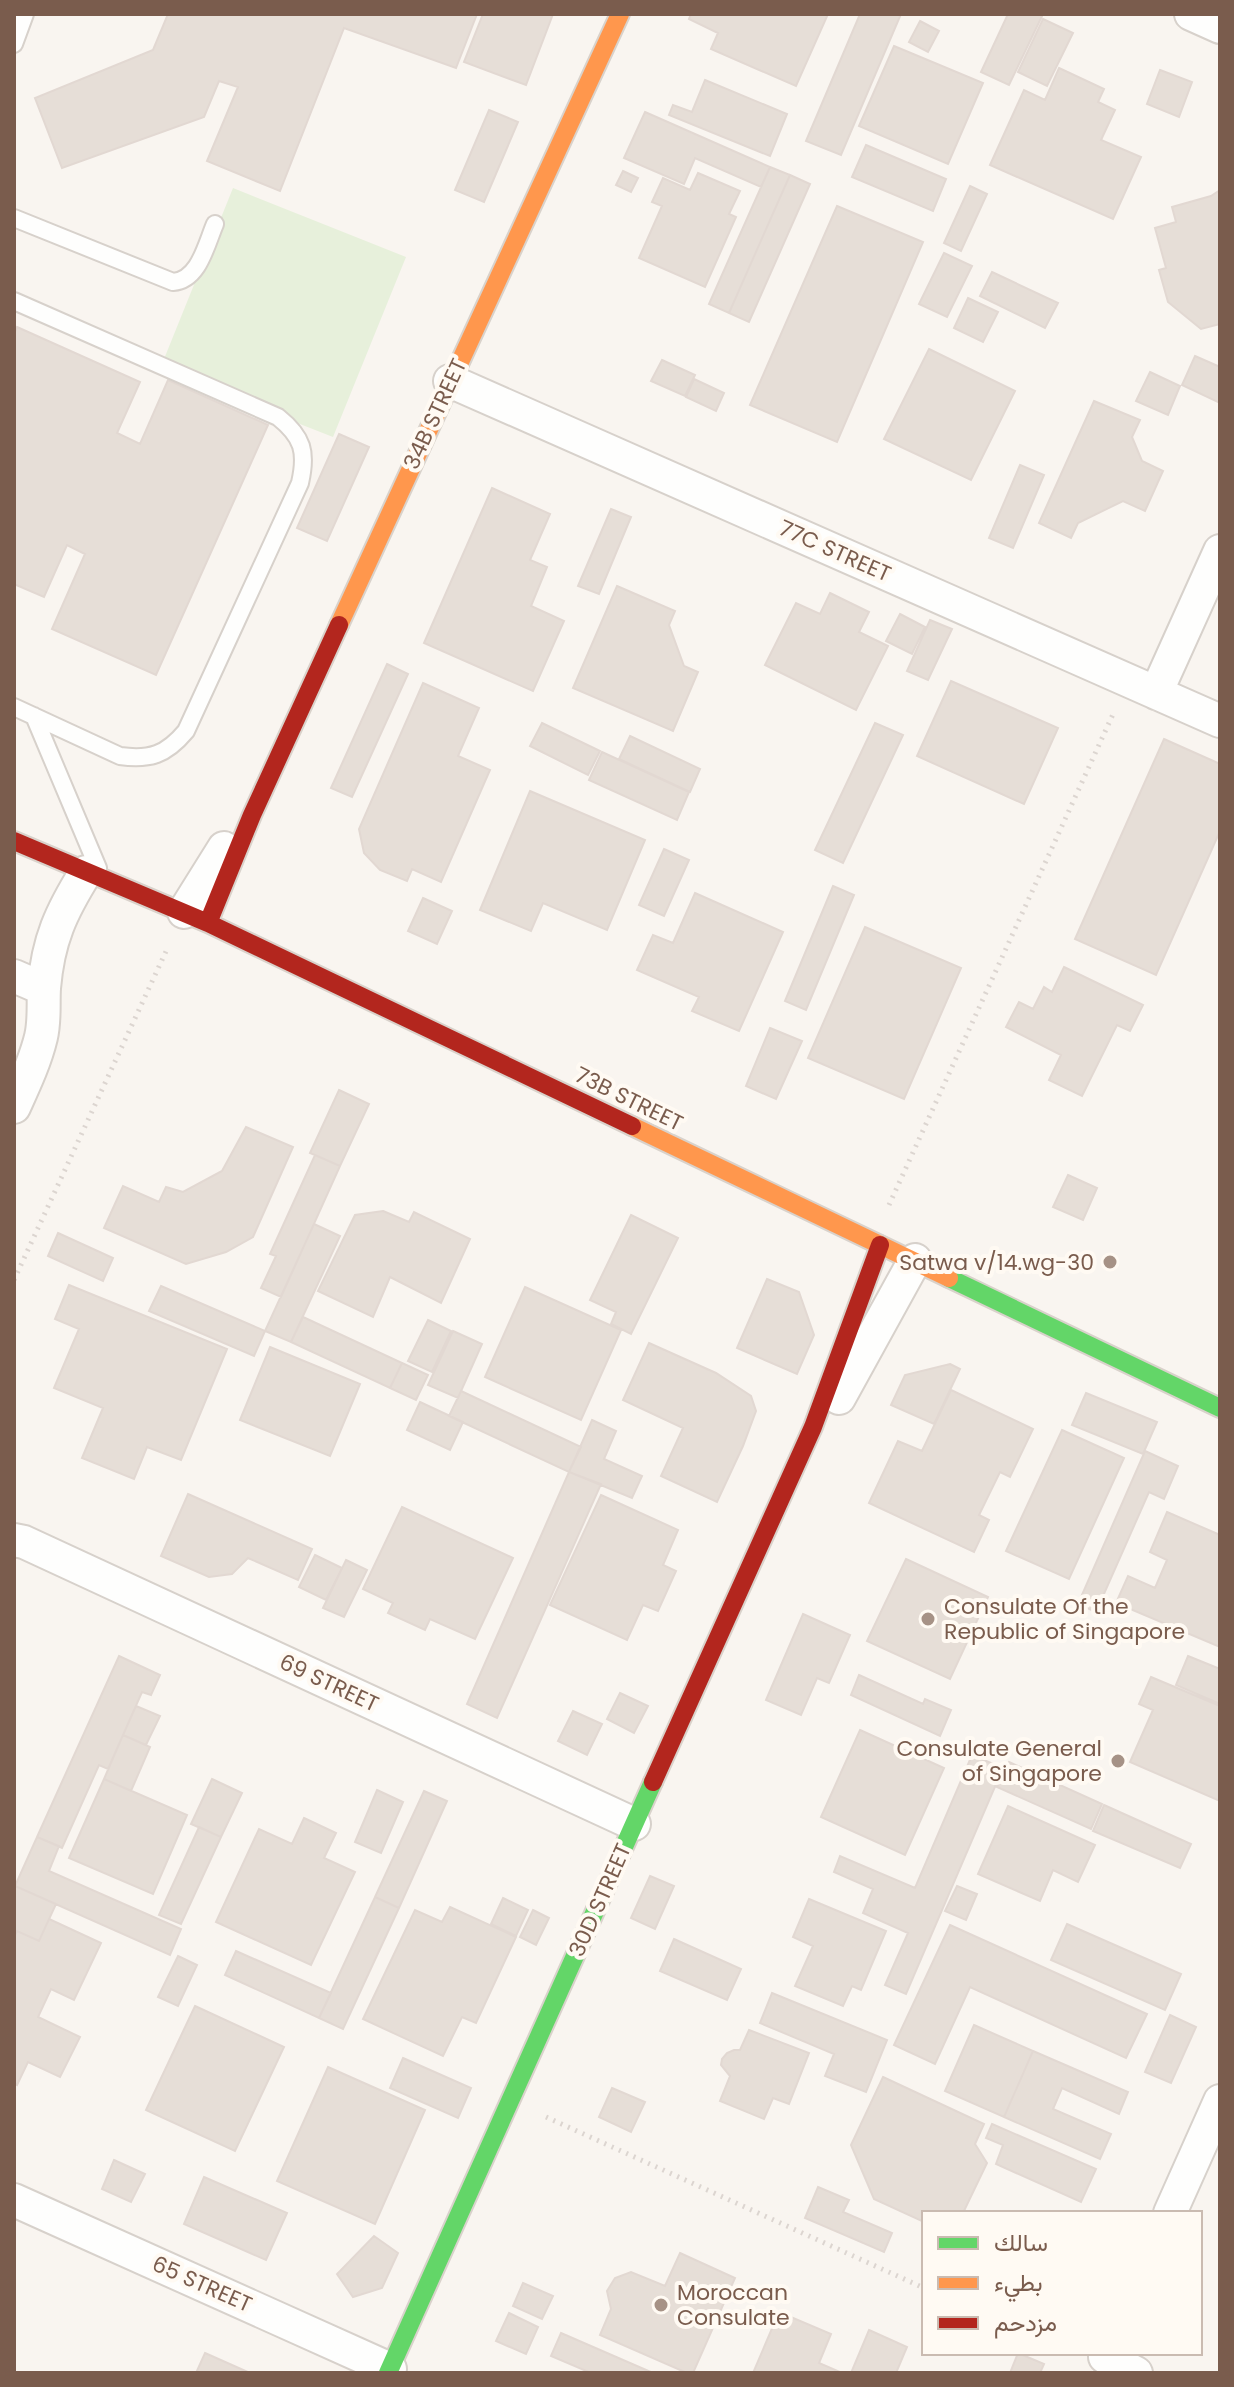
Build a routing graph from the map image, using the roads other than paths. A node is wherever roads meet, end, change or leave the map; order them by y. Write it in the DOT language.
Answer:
graph roads {
  1 [pos="25,14"];
  2 [pos="620,14"];
  3 [pos="1191,14"];
  4 [pos="1220,27"];
  5 [pos="14,44"];
  6 [pos="14,218"];
  7 [pos="215,224"];
  8 [pos="14,301"];
  9 [pos="450,381"];
  10 [pos="1220,551"];
  11 [pos="1142,686"];
  12 [pos="14,707"];
  13 [pos="34,716"];
  14 [pos="1220,721"];
  15 [pos="252,815"];
  16 [pos="14,841"];
  17 [pos="94,876"];
  18 [pos="196,917"];
  19 [pos="14,976"];
  20 [pos="44,989"];
  21 [pos="14,1107"];
  22 [pos="876,1244"];
  23 [pos="915,1260"];
  24 [pos="1220,1408"];
  25 [pos="813,1427"];
  26 [pos="19,1541"];
  27 [pos="634,1824"];
  28 [pos="1220,2101"];
  29 [pos="14,2200"];
  30 [pos="1171,2211"];
  31 [pos="1103,2361"];
  32 [pos="389,2371"];
  33 [pos="1136,2373"];
  1 -- 5 [label="lane"];
  2 -- 9 [label="street, 34B STREET"];
  3 -- 4 [label="street"];
  6 -- 7 [label="lane"];
  8 -- 13 [label="lane"];
  9 -- 11 [label="street, 77C STREET"];
  9 -- 15 [label="street, 34B STREET"];
  10 -- 11 [label="street"];
  11 -- 14 [label="street, 77C STREET"];
  12 -- 13 [label="lane"];
  13 -- 17 [label="lane"];
  15 -- 18 [label="street, 34B STREET"];
  16 -- 17 [label="street, 73B STREET"];
  17 -- 18 [label="street, 73B STREET"];
  17 -- 20 [label="street"];
  18 -- 22 [label="street, 73B STREET"];
  19 -- 20 [label="street"];
  20 -- 21 [label="street"];
  22 -- 23 [label="street, 73B STREET"];
  22 -- 25 [label="street, 30D STREET"];
  23 -- 24 [label="street, 73B STREET"];
  23 -- 25 [label="street, 30D STREET"];
  25 -- 27 [label="street, 30D STREET"];
  26 -- 27 [label="street, 69 STREET"];
  27 -- 32 [label="street, 30D STREET"];
  28 -- 30 [label="street"];
  29 -- 32 [label="street, 65 STREET"];
  31 -- 33 [label="street"];
}
